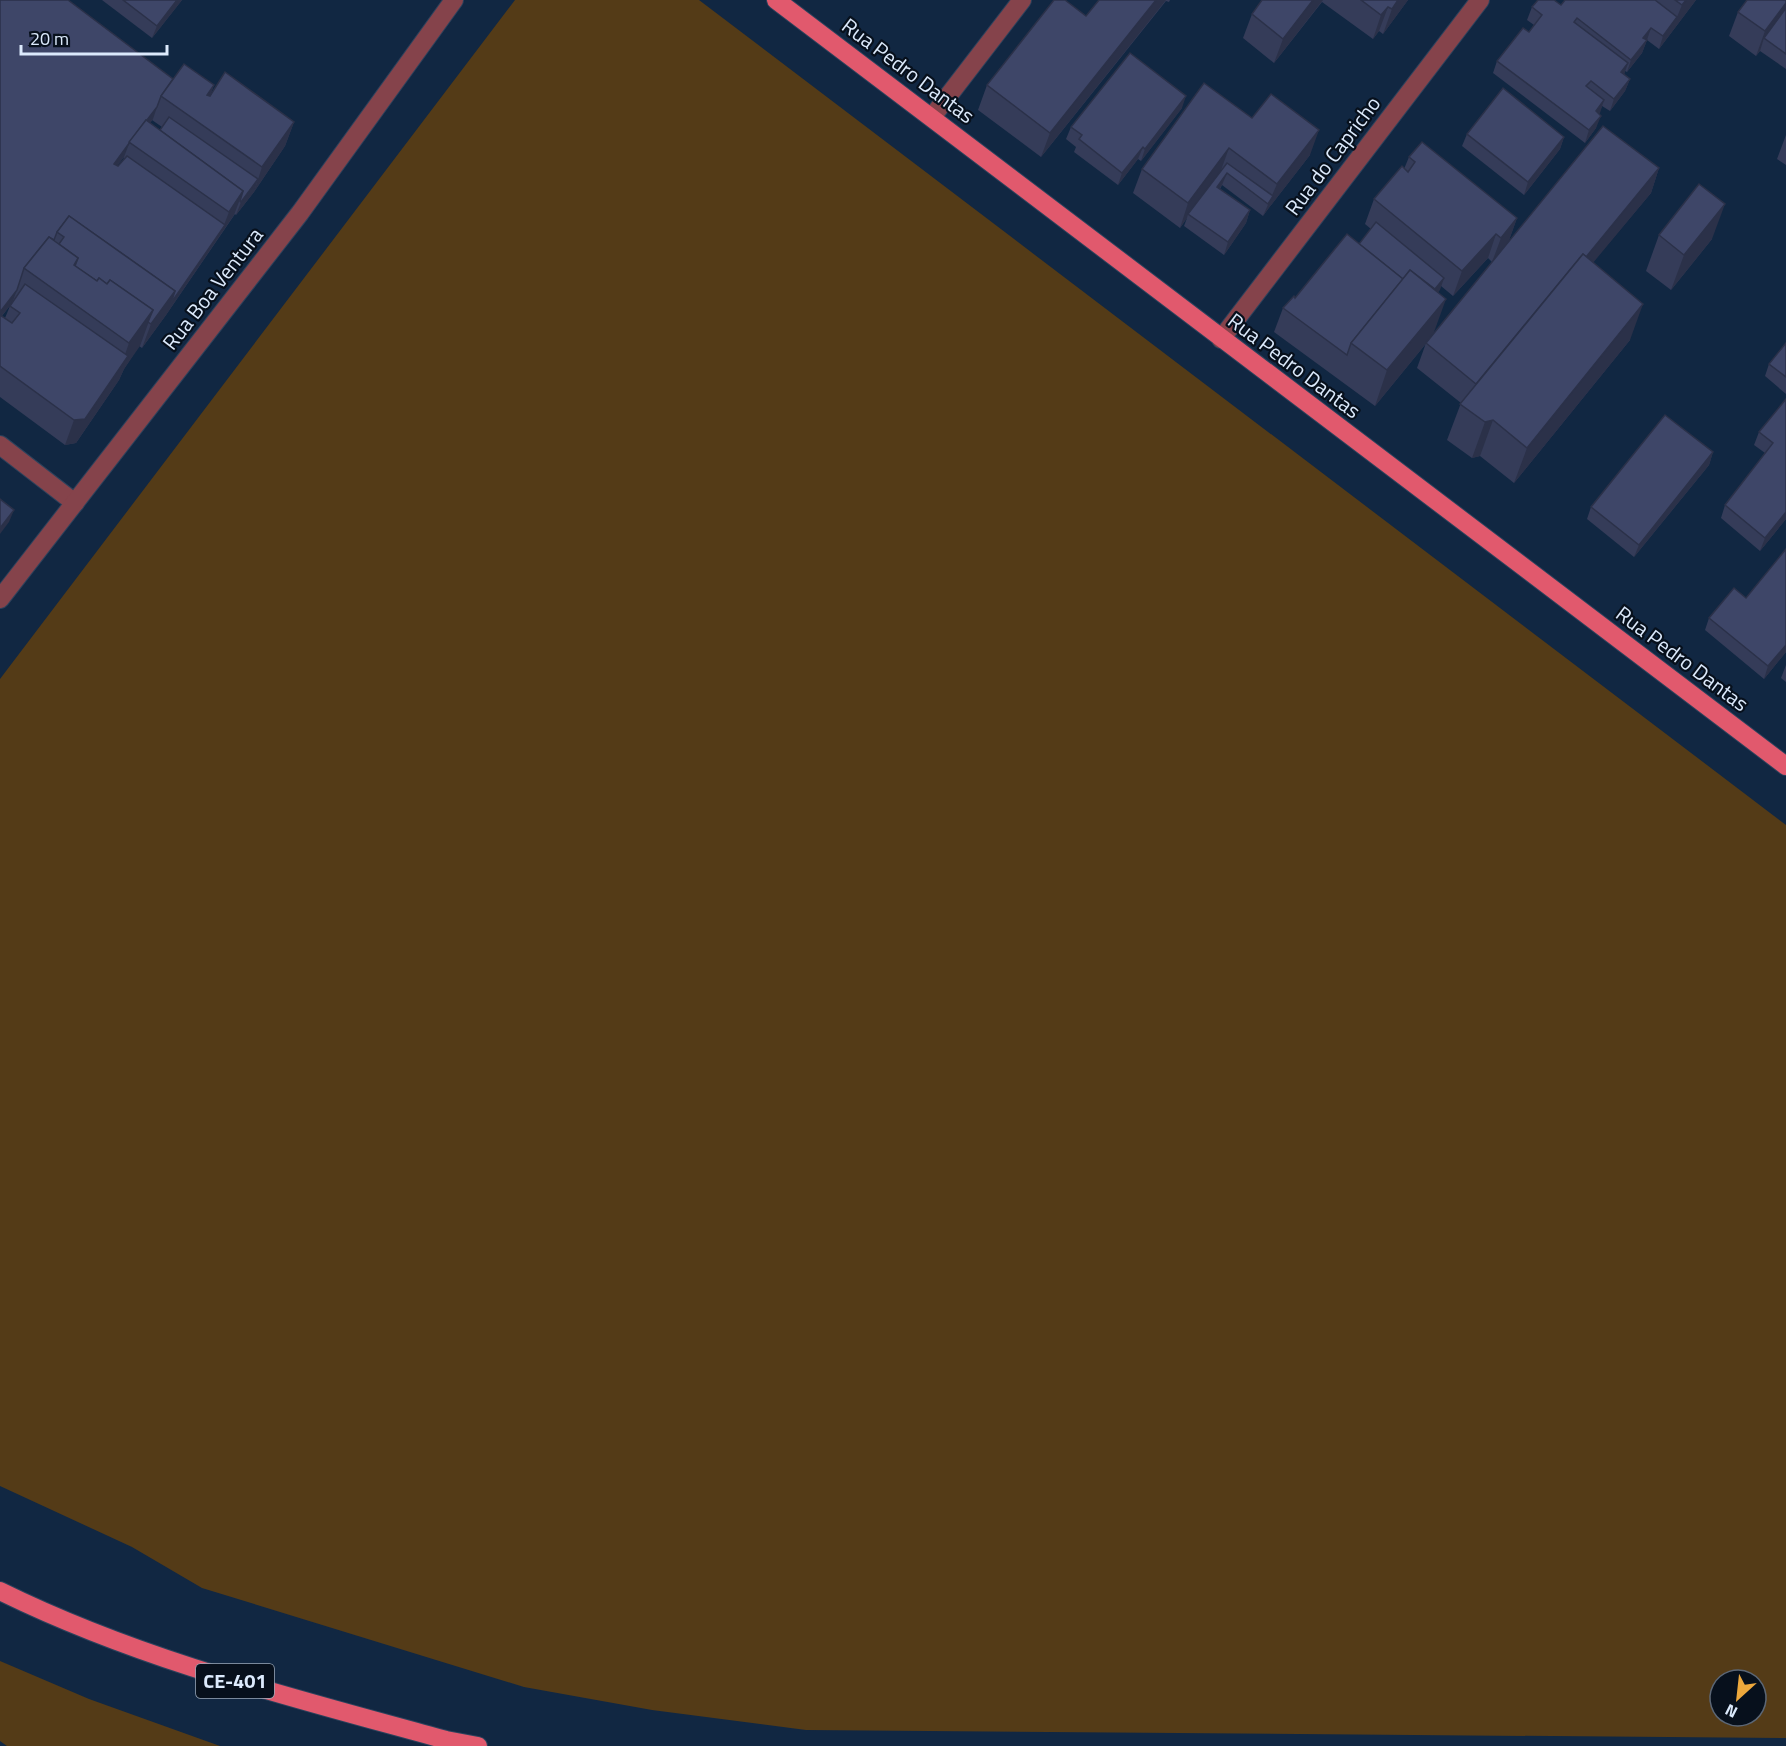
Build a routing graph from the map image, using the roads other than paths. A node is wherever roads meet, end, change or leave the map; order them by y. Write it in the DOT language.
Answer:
graph roads {
  1 [pos="454,0"];
  2 [pos="776,0"];
  3 [pos="1022,0"];
  4 [pos="1480,0"];
  5 [pos="932,117"];
  6 [pos="1221,339"];
  7 [pos="0,445"];
  8 [pos="75,503"];
  9 [pos="0,599"];
  10 [pos="1786,766"];
  11 [pos="0,1591"];
  12 [pos="478,1746"];
  1 -- 8 [label="street, Rua Boa Ventura"];
  2 -- 5 [label="main road, Rua Pedro Dantas"];
  3 -- 5 [label="street"];
  4 -- 6 [label="street, Rua do Capricho"];
  5 -- 6 [label="main road, Rua Pedro Dantas"];
  6 -- 10 [label="main road, Rua Pedro Dantas"];
  7 -- 8 [label="street"];
  8 -- 9 [label="street, Rua Boa Ventura"];
  11 -- 12 [label="main road, CE-401"];
}
